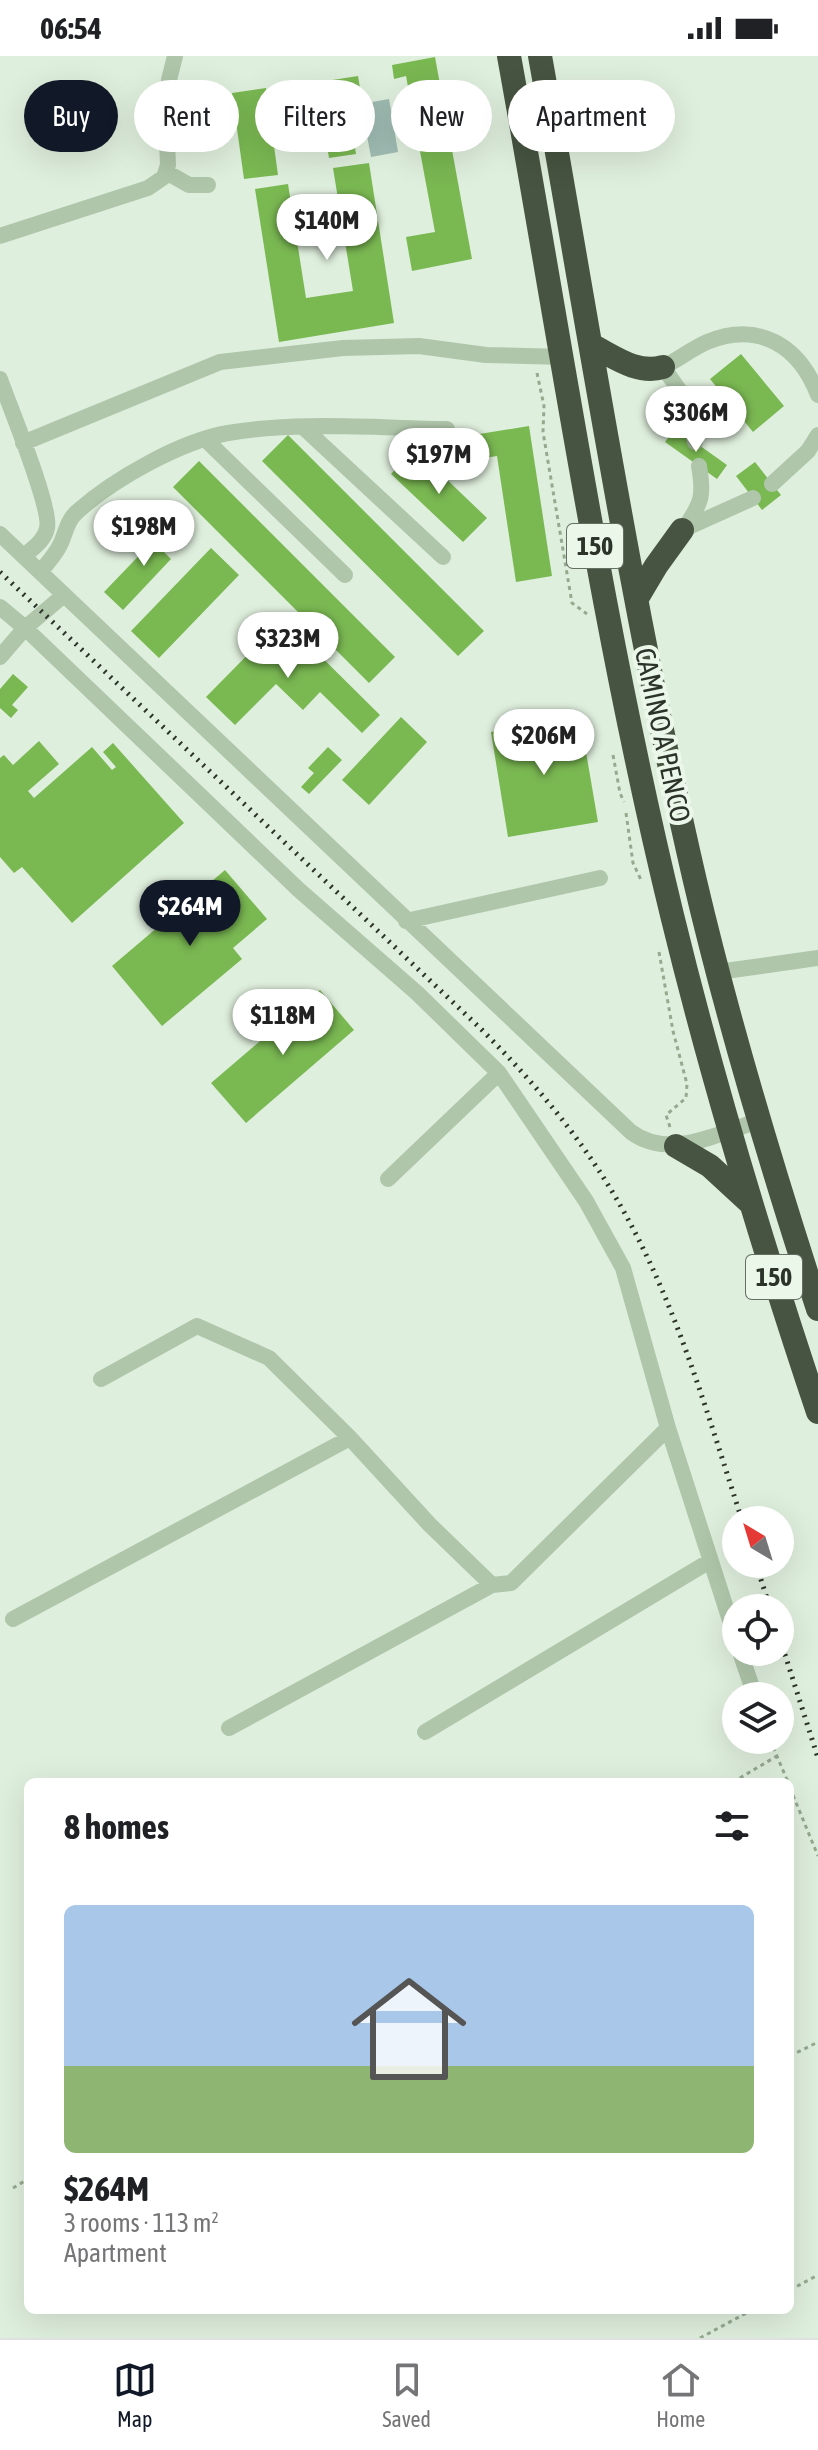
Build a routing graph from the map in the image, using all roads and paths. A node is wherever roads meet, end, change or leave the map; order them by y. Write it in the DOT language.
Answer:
graph roads {
  1 [pos="175,56"];
  2 [pos="509,56"];
  3 [pos="540,56"];
  4 [pos="166,172"];
  5 [pos="208,185"];
  6 [pos="0,236"];
  7 [pos="591,345"];
  8 [pos="534,356"];
  9 [pos="564,357"];
  10 [pos="663,367"];
  11 [pos="0,379"];
  12 [pos="818,395"];
  13 [pos="304,428"];
  14 [pos="447,429"];
  15 [pos="818,435"];
  16 [pos="205,439"];
  17 [pos="695,442"];
  18 [pos="23,443"];
  19 [pos="699,466"];
  20 [pos="772,484"];
  21 [pos="753,498"];
  22 [pos="682,530"];
  23 [pos="0,534"];
  24 [pos="24,556"];
  25 [pos="443,557"];
  26 [pos="40,572"];
  27 [pos="345,575"];
  28 [pos="64,595"];
  29 [pos="637,598"];
  30 [pos="0,607"];
  31 [pos="589,619"];
  32 [pos="25,628"];
  33 [pos="0,657"];
  34 [pos="613,753"];
  35 [pos="600,878"];
  36 [pos="642,882"];
  37 [pos="406,921"];
  38 [pos="657,944"];
  39 [pos="818,958"];
  40 [pos="718,972"];
  41 [pos="499,1073"];
  42 [pos="758,1121"];
  43 [pos="728,1130"];
  44 [pos="676,1146"];
  45 [pos="388,1179"];
  46 [pos="750,1202"];
  47 [pos="818,1309"];
  48 [pos="101,1379"];
  49 [pos="818,1412"];
  50 [pos="668,1428"];
  51 [pos="350,1438"];
  52 [pos="710,1561"];
  53 [pos="492,1585"];
  54 [pos="722,1597"];
  55 [pos="13,1619"];
  56 [pos="229,1728"];
  57 [pos="425,1732"];
  58 [pos="777,1756"];
  59 [pos="740,1778"];
  60 [pos="786,1778"];
  61 [pos="794,1798"];
  62 [pos="818,1856"];
  63 [pos="818,2042"];
  64 [pos="794,2054"];
  65 [pos="24,2181"];
  66 [pos="13,2188"];
  67 [pos="818,2275"];
  68 [pos="794,2288"];
  69 [pos="745,2314"];
  70 [pos="700,2338"];
  1 -- 4 [label="street"];
  2 -- 9 [label="highway, CAMINO A PENCO / 150"];
  3 -- 7 [label="highway, CAMINO A PENCO / 150"];
  4 -- 5 [label="street"];
  4 -- 6 [label="street"];
  7 -- 10 [label="highway"];
  7 -- 29 [label="highway, CAMINO A PENCO / 150"];
  8 -- 9 [label="street"];
  8 -- 18 [label="street"];
  8 -- 31 [label="path"];
  9 -- 43 [label="highway, CAMINO A PENCO / 150"];
  10 -- 12 [label="street"];
  10 -- 17 [label="street"];
  11 -- 18 [label="street"];
  13 -- 14 [label="street"];
  13 -- 16 [label="street"];
  13 -- 25 [label="street"];
  15 -- 20 [label="street"];
  16 -- 26 [label="street"];
  16 -- 27 [label="street"];
  18 -- 24 [label="street"];
  19 -- 22 [label="street"];
  21 -- 22 [label="street"];
  22 -- 29 [label="highway"];
  23 -- 24 [label="street"];
  24 -- 26 [label="street"];
  26 -- 28 [label="street"];
  28 -- 32 [label="street"];
  28 -- 37 [label="street"];
  29 -- 40 [label="highway, CAMINO A PENCO / 150"];
  30 -- 32 [label="street"];
  32 -- 33 [label="street"];
  32 -- 41 [label="street"];
  34 -- 36 [label="path"];
  35 -- 37 [label="street"];
  37 -- 44 [label="street"];
  38 -- 44 [label="path"];
  39 -- 40 [label="street"];
  40 -- 42 [label="highway, CAMINO A PENCO / 150"];
  41 -- 45 [label="street"];
  41 -- 50 [label="street"];
  42 -- 43 [label="street"];
  42 -- 47 [label="highway, CAMINO A PENCO / 150"];
  43 -- 44 [label="street"];
  43 -- 46 [label="highway, CAMINO A PENCO / 150"];
  44 -- 46 [label="highway"];
  46 -- 49 [label="highway, CAMINO A PENCO / 150"];
  48 -- 51 [label="street"];
  50 -- 52 [label="street"];
  50 -- 53 [label="street"];
  51 -- 53 [label="street"];
  51 -- 55 [label="street"];
  52 -- 54 [label="street"];
  52 -- 57 [label="street"];
  53 -- 56 [label="street"];
  58 -- 59 [label="path"];
  58 -- 60 [label="path"];
  61 -- 62 [label="path"];
  63 -- 64 [label="path"];
  65 -- 66 [label="path"];
  67 -- 68 [label="path"];
  69 -- 70 [label="path"];
}
